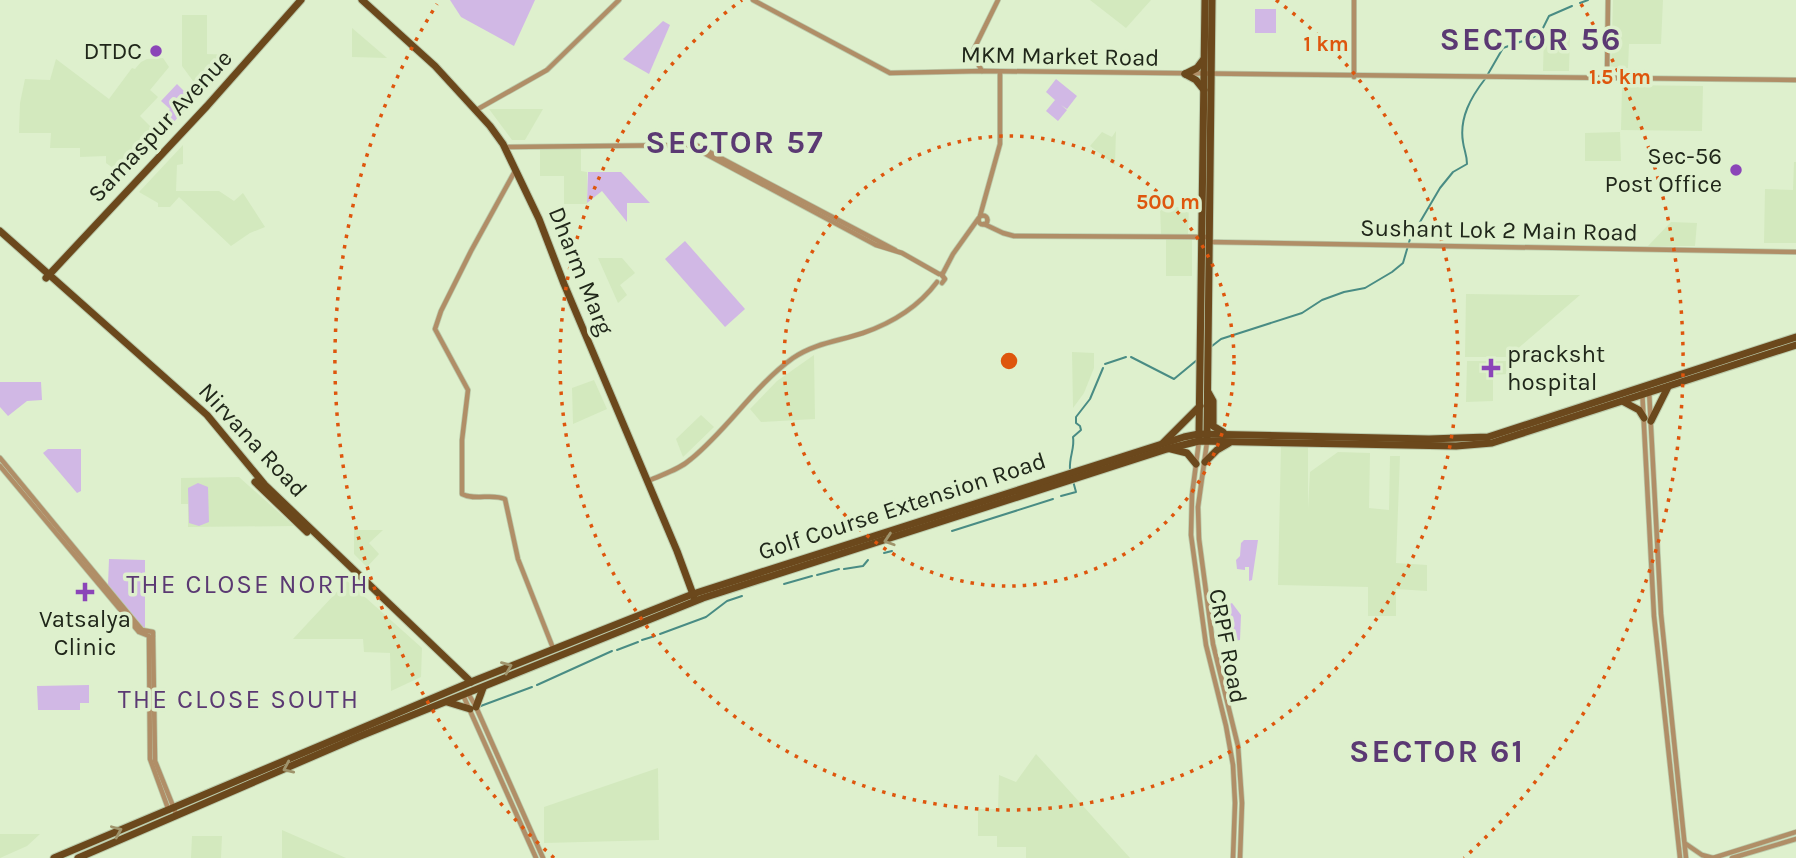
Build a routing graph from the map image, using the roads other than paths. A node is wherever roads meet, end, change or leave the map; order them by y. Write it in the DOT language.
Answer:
graph roads {
  1 [pos="300,0"];
  2 [pos="364,0"];
  3 [pos="619,0"];
  4 [pos="753,0"];
  5 [pos="998,0"];
  6 [pos="1205,0"];
  7 [pos="1212,0"];
  8 [pos="1354,0"];
  9 [pos="1608,0"];
  10 [pos="1204,59"];
  11 [pos="983,71"];
  12 [pos="999,72"];
  13 [pos="1208,74"];
  14 [pos="1185,75"];
  15 [pos="1354,76"];
  16 [pos="1607,78"];
  17 [pos="1796,80"];
  18 [pos="1204,90"];
  19 [pos="478,109"];
  20 [pos="505,145"];
  21 [pos="515,170"];
  22 [pos="983,220"];
  23 [pos="0,231"];
  24 [pos="0,238"];
  25 [pos="1205,239"];
  26 [pos="1796,252"];
  27 [pos="45,274"];
  28 [pos="939,277"];
  29 [pos="1796,337"];
  30 [pos="1796,345"];
  31 [pos="1669,386"];
  32 [pos="1645,390"];
  33 [pos="1207,392"];
  34 [pos="1620,402"];
  35 [pos="1200,406"];
  36 [pos="1648,419"];
  37 [pos="1203,438"];
  38 [pos="1229,438"];
  39 [pos="1165,446"];
  40 [pos="0,458"];
  41 [pos="1653,460"];
  42 [pos="1646,461"];
  43 [pos="1205,462"];
  44 [pos="1196,464"];
  45 [pos="0,466"];
  46 [pos="649,481"];
  47 [pos="696,597"];
  48 [pos="651,614"];
  49 [pos="150,635"];
  50 [pos="553,648"];
  51 [pos="541,659"];
  52 [pos="469,683"];
  53 [pos="483,688"];
  54 [pos="465,694"];
  55 [pos="446,702"];
  56 [pos="433,703"];
  57 [pos="473,708"];
  58 [pos="1232,720"];
  59 [pos="1225,722"];
  60 [pos="376,726"];
  61 [pos="171,808"];
  62 [pos="174,817"];
  63 [pos="1796,832"];
  64 [pos="1796,839"];
  65 [pos="1685,843"];
  66 [pos="54,858"];
  67 [pos="78,858"];
  68 [pos="536,858"];
  69 [pos="543,858"];
  70 [pos="1233,858"];
  71 [pos="1240,858"];
  72 [pos="1680,858"];
  73 [pos="1686,858"];
  74 [pos="1713,858"];
  75 [pos="1732,858"];
  1 -- 27 [label="main road, Samaspur Avenue"];
  2 -- 19 [label="main road, Dharm Marg"];
  2 -- 20 [label="main road, Dharm Marg"];
  3 -- 19 [label="street"];
  4 -- 11 [label="street, MKM Market Road"];
  5 -- 11 [label="street"];
  6 -- 10 [label="main road"];
  7 -- 13 [label="main road"];
  8 -- 15 [label="street"];
  9 -- 16 [label="street"];
  10 -- 13 [label="main road"];
  10 -- 14 [label="main road"];
  11 -- 12 [label="street, MKM Market Road"];
  12 -- 14 [label="street, MKM Market Road"];
  12 -- 22 [label="street"];
  13 -- 14 [label="street, MKM Market Road"];
  13 -- 15 [label="street, MKM Market Road"];
  13 -- 18 [label="main road"];
  13 -- 25 [label="main road"];
  14 -- 18 [label="main road"];
  15 -- 16 [label="street, MKM Market Road"];
  16 -- 17 [label="street, MKM Market Road"];
  18 -- 25 [label="main road"];
  19 -- 20 [label="main road, Dharm Marg"];
  20 -- 21 [label="main road, Dharm Marg"];
  20 -- 28 [label="street"];
  20 -- 46 [label="main road, Dharm Marg"];
  21 -- 46 [label="main road, Dharm Marg"];
  21 -- 50 [label="street"];
  22 -- 25 [label="street, Sushant Lok 2 Main Road"];
  22 -- 28 [label="street"];
  23 -- 27 [label="main road, Nirvana Road"];
  24 -- 27 [label="main road, Nirvana Road"];
  25 -- 26 [label="street, Sushant Lok 2 Main Road"];
  25 -- 33 [label="main road"];
  25 -- 35 [label="main road"];
  27 -- 52 [label="main road, Nirvana Road"];
  28 -- 46 [label="street"];
  29 -- 32 [label="main road, Golf Course Extension Road"];
  30 -- 31 [label="main road, Golf Course Extension Road"];
  31 -- 32 [label="main road, Golf Course Extension Road"];
  31 -- 36 [label="main road"];
  32 -- 34 [label="main road, Golf Course Extension Road"];
  32 -- 36 [label="street"];
  32 -- 38 [label="main road, Golf Course Extension Road"];
  33 -- 37 [label="main road"];
  33 -- 38 [label="main road"];
  34 -- 36 [label="main road"];
  34 -- 38 [label="main road, Golf Course Extension Road"];
  35 -- 37 [label="main road"];
  35 -- 39 [label="main road"];
  36 -- 41 [label="street"];
  36 -- 42 [label="street"];
  37 -- 38 [label="main road, Golf Course Extension Road"];
  37 -- 39 [label="main road, Golf Course Extension Road"];
  37 -- 43 [label="street"];
  37 -- 44 [label="street, CRPF Road"];
  38 -- 43 [label="main road"];
  39 -- 44 [label="main road"];
  39 -- 47 [label="main road, Golf Course Extension Road"];
  40 -- 49 [label="street"];
  41 -- 42 [label="street"];
  41 -- 65 [label="street"];
  42 -- 72 [label="street"];
  43 -- 58 [label="street"];
  44 -- 59 [label="street, CRPF Road"];
  45 -- 49 [label="street"];
  46 -- 47 [label="main road, Dharm Marg"];
  47 -- 48 [label="main road, Golf Course Extension Road"];
  48 -- 50 [label="main road, Golf Course Extension Road"];
  48 -- 51 [label="main road, Golf Course Extension Road"];
  49 -- 61 [label="street"];
  50 -- 51 [label="main road, Golf Course Extension Road"];
  52 -- 51 [label="main road, Golf Course Extension Road, one-way"];
  51 -- 53 [label="main road, Golf Course Extension Road"];
  52 -- 56 [label="main road, Golf Course Extension Road"];
  53 -- 54 [label="main road, Golf Course Extension Road"];
  53 -- 57 [label="main road"];
  54 -- 55 [label="main road, Golf Course Extension Road"];
  54 -- 57 [label="street"];
  55 -- 56 [label="main road, Golf Course Extension Road"];
  55 -- 57 [label="main road"];
  56 -- 60 [label="main road, Golf Course Extension Road"];
  57 -- 68 [label="street"];
  57 -- 69 [label="street"];
  58 -- 59 [label="street"];
  58 -- 71 [label="street"];
  59 -- 70 [label="street, CRPF Road"];
  60 -- 61 [label="main road, Golf Course Extension Road"];
  60 -- 62 [label="main road, Golf Course Extension Road, one-way"];
  61 -- 62 [label="street"];
  66 -- 61 [label="main road, Golf Course Extension Road, one-way"];
  62 -- 67 [label="main road, Golf Course Extension Road"];
  63 -- 74 [label="street"];
  64 -- 75 [label="street"];
  65 -- 73 [label="street"];
  65 -- 74 [label="street"];
}
